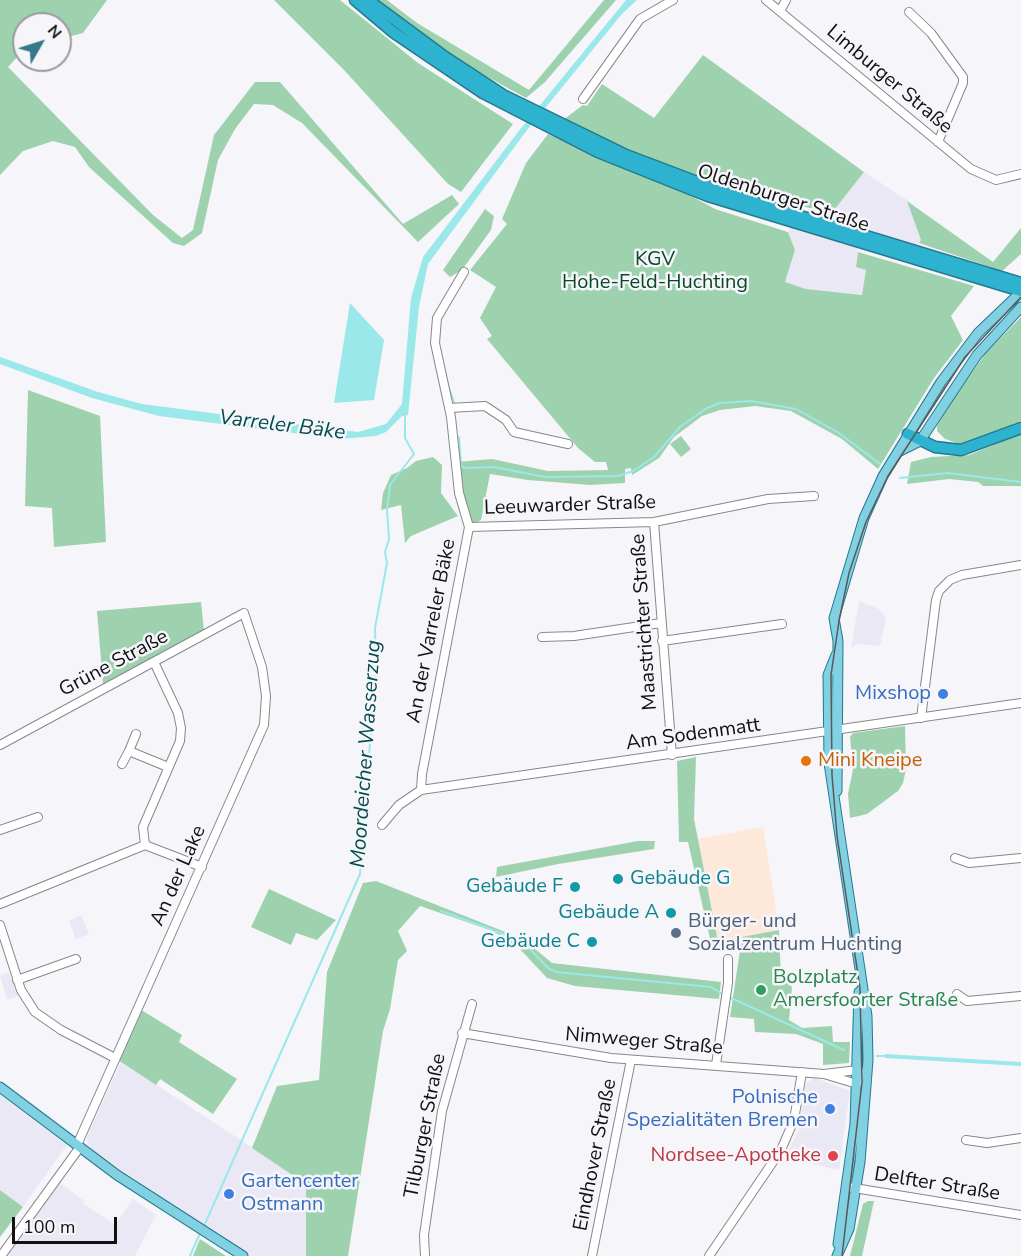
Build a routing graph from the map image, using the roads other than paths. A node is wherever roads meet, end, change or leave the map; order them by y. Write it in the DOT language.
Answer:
graph roads {
  1 [pos="355,0"];
  2 [pos="368,0"];
  3 [pos="673,0"];
  4 [pos="766,0"];
  5 [pos="786,0"];
  6 [pos="780,11"];
  7 [pos="909,12"];
  8 [pos="583,99"];
  9 [pos="520,108"];
  10 [pos="555,127"];
  11 [pos="938,142"];
  12 [pos="1021,174"];
  13 [pos="464,272"];
  14 [pos="1021,283"];
  15 [pos="1021,292"];
  16 [pos="1021,307"];
  17 [pos="449,408"];
  18 [pos="1021,428"];
  19 [pos="908,434"];
  20 [pos="920,441"];
  21 [pos="568,444"];
  22 [pos="898,452"];
  23 [pos="814,496"];
  24 [pos="654,522"];
  25 [pos="469,527"];
  26 [pos="1021,565"];
  27 [pos="244,613"];
  28 [pos="661,623"];
  29 [pos="782,624"];
  30 [pos="542,637"];
  31 [pos="662,641"];
  32 [pos="154,662"];
  33 [pos="1021,703"];
  34 [pos="921,718"];
  35 [pos="832,731"];
  36 [pos="136,734"];
  37 [pos="0,745"];
  38 [pos="129,751"];
  39 [pos="672,755"];
  40 [pos="122,764"];
  41 [pos="168,767"];
  42 [pos="421,790"];
  43 [pos="38,817"];
  44 [pos="382,825"];
  45 [pos="0,830"];
  46 [pos="146,845"];
  47 [pos="955,858"];
  48 [pos="1021,858"];
  49 [pos="202,867"];
  50 [pos="0,904"];
  51 [pos="0,925"];
  52 [pos="76,959"];
  53 [pos="728,959"];
  54 [pos="17,980"];
  55 [pos="860,980"];
  56 [pos="957,994"];
  57 [pos="1021,996"];
  58 [pos="472,1004"];
  59 [pos="462,1033"];
  60 [pos="116,1058"];
  61 [pos="632,1060"];
  62 [pos="716,1065"];
  63 [pos="858,1070"];
  64 [pos="802,1072"];
  65 [pos="824,1074"];
  66 [pos="867,1079"];
  67 [pos="857,1084"];
  68 [pos="0,1087"];
  69 [pos="1021,1138"];
  70 [pos="966,1140"];
  71 [pos="79,1146"];
  72 [pos="852,1187"];
  73 [pos="1021,1215"];
  74 [pos="1,1256"];
  75 [pos="243,1256"];
  76 [pos="425,1256"];
  77 [pos="592,1256"];
  78 [pos="709,1256"];
  79 [pos="837,1256"];
  1 -- 9 [label="highway"];
  2 -- 9 [label="highway"];
  3 -- 8 [label="street"];
  4 -- 6 [label="street, Limburger Straße"];
  5 -- 6 [label="street"];
  6 -- 11 [label="street, Limburger Straße"];
  7 -- 11 [label="street"];
  9 -- 10 [label="highway, Oldenburger Straße"];
  10 -- 14 [label="highway, Oldenburger Straße"];
  10 -- 15 [label="highway, Oldenburger Straße"];
  11 -- 12 [label="street, Limburger Straße"];
  13 -- 17 [label="street, An der Varreler Bäke"];
  15 -- 19 [label="main road"];
  16 -- 20 [label="main road"];
  17 -- 21 [label="street"];
  17 -- 25 [label="street, An der Varreler Bäke"];
  18 -- 20 [label="highway"];
  19 -- 20 [label="highway"];
  19 -- 22 [label="main road"];
  20 -- 22 [label="main road"];
  22 -- 35 [label="main road"];
  23 -- 24 [label="street, Leeuwarder Straße"];
  24 -- 25 [label="street, Leeuwarder Straße"];
  24 -- 28 [label="street, Maastrichter Straße"];
  25 -- 42 [label="street, An der Varreler Bäke"];
  26 -- 34 [label="street"];
  27 -- 32 [label="street, Grüne Straße"];
  27 -- 49 [label="street, An der Lake"];
  28 -- 30 [label="street"];
  28 -- 31 [label="street, Maastrichter Straße"];
  29 -- 31 [label="street"];
  31 -- 39 [label="street, Maastrichter Straße"];
  32 -- 37 [label="street, Grüne Straße"];
  32 -- 41 [label="street"];
  33 -- 34 [label="street, Am Sodenmatt"];
  34 -- 35 [label="street, Am Sodenmatt"];
  35 -- 39 [label="street, Am Sodenmatt"];
  35 -- 55 [label="main road"];
  36 -- 38 [label="street"];
  38 -- 40 [label="street"];
  38 -- 41 [label="street"];
  39 -- 42 [label="street, Am Sodenmatt"];
  41 -- 46 [label="street"];
  42 -- 44 [label="street, Am Sodenmatt"];
  43 -- 45 [label="street"];
  46 -- 49 [label="street"];
  46 -- 50 [label="street"];
  47 -- 48 [label="street"];
  49 -- 60 [label="street, An der Lake"];
  51 -- 54 [label="street"];
  52 -- 54 [label="street"];
  53 -- 62 [label="street"];
  54 -- 60 [label="street"];
  55 -- 63 [label="main road"];
  55 -- 66 [label="main road"];
  56 -- 57 [label="street"];
  58 -- 59 [label="street, Tilburger Straße"];
  59 -- 61 [label="street, Nimweger Straße"];
  59 -- 76 [label="street, Tilburger Straße"];
  60 -- 71 [label="street, An der Lake"];
  61 -- 62 [label="street, Nimweger Straße"];
  61 -- 77 [label="street, Eindhover Straße"];
  62 -- 64 [label="street, Nimweger Straße"];
  63 -- 65 [label="street, Nimweger Straße"];
  63 -- 66 [label="street"];
  63 -- 67 [label="main road"];
  64 -- 65 [label="street, Nimweger Straße"];
  64 -- 78 [label="street"];
  65 -- 67 [label="street, Nimweger Straße"];
  66 -- 67 [label="street"];
  66 -- 72 [label="main road"];
  67 -- 72 [label="main road"];
  68 -- 71 [label="main road"];
  69 -- 70 [label="street"];
  71 -- 74 [label="street, An der Lake"];
  71 -- 75 [label="main road"];
  72 -- 73 [label="street, Delfter Straße"];
  72 -- 79 [label="main road"];
}
